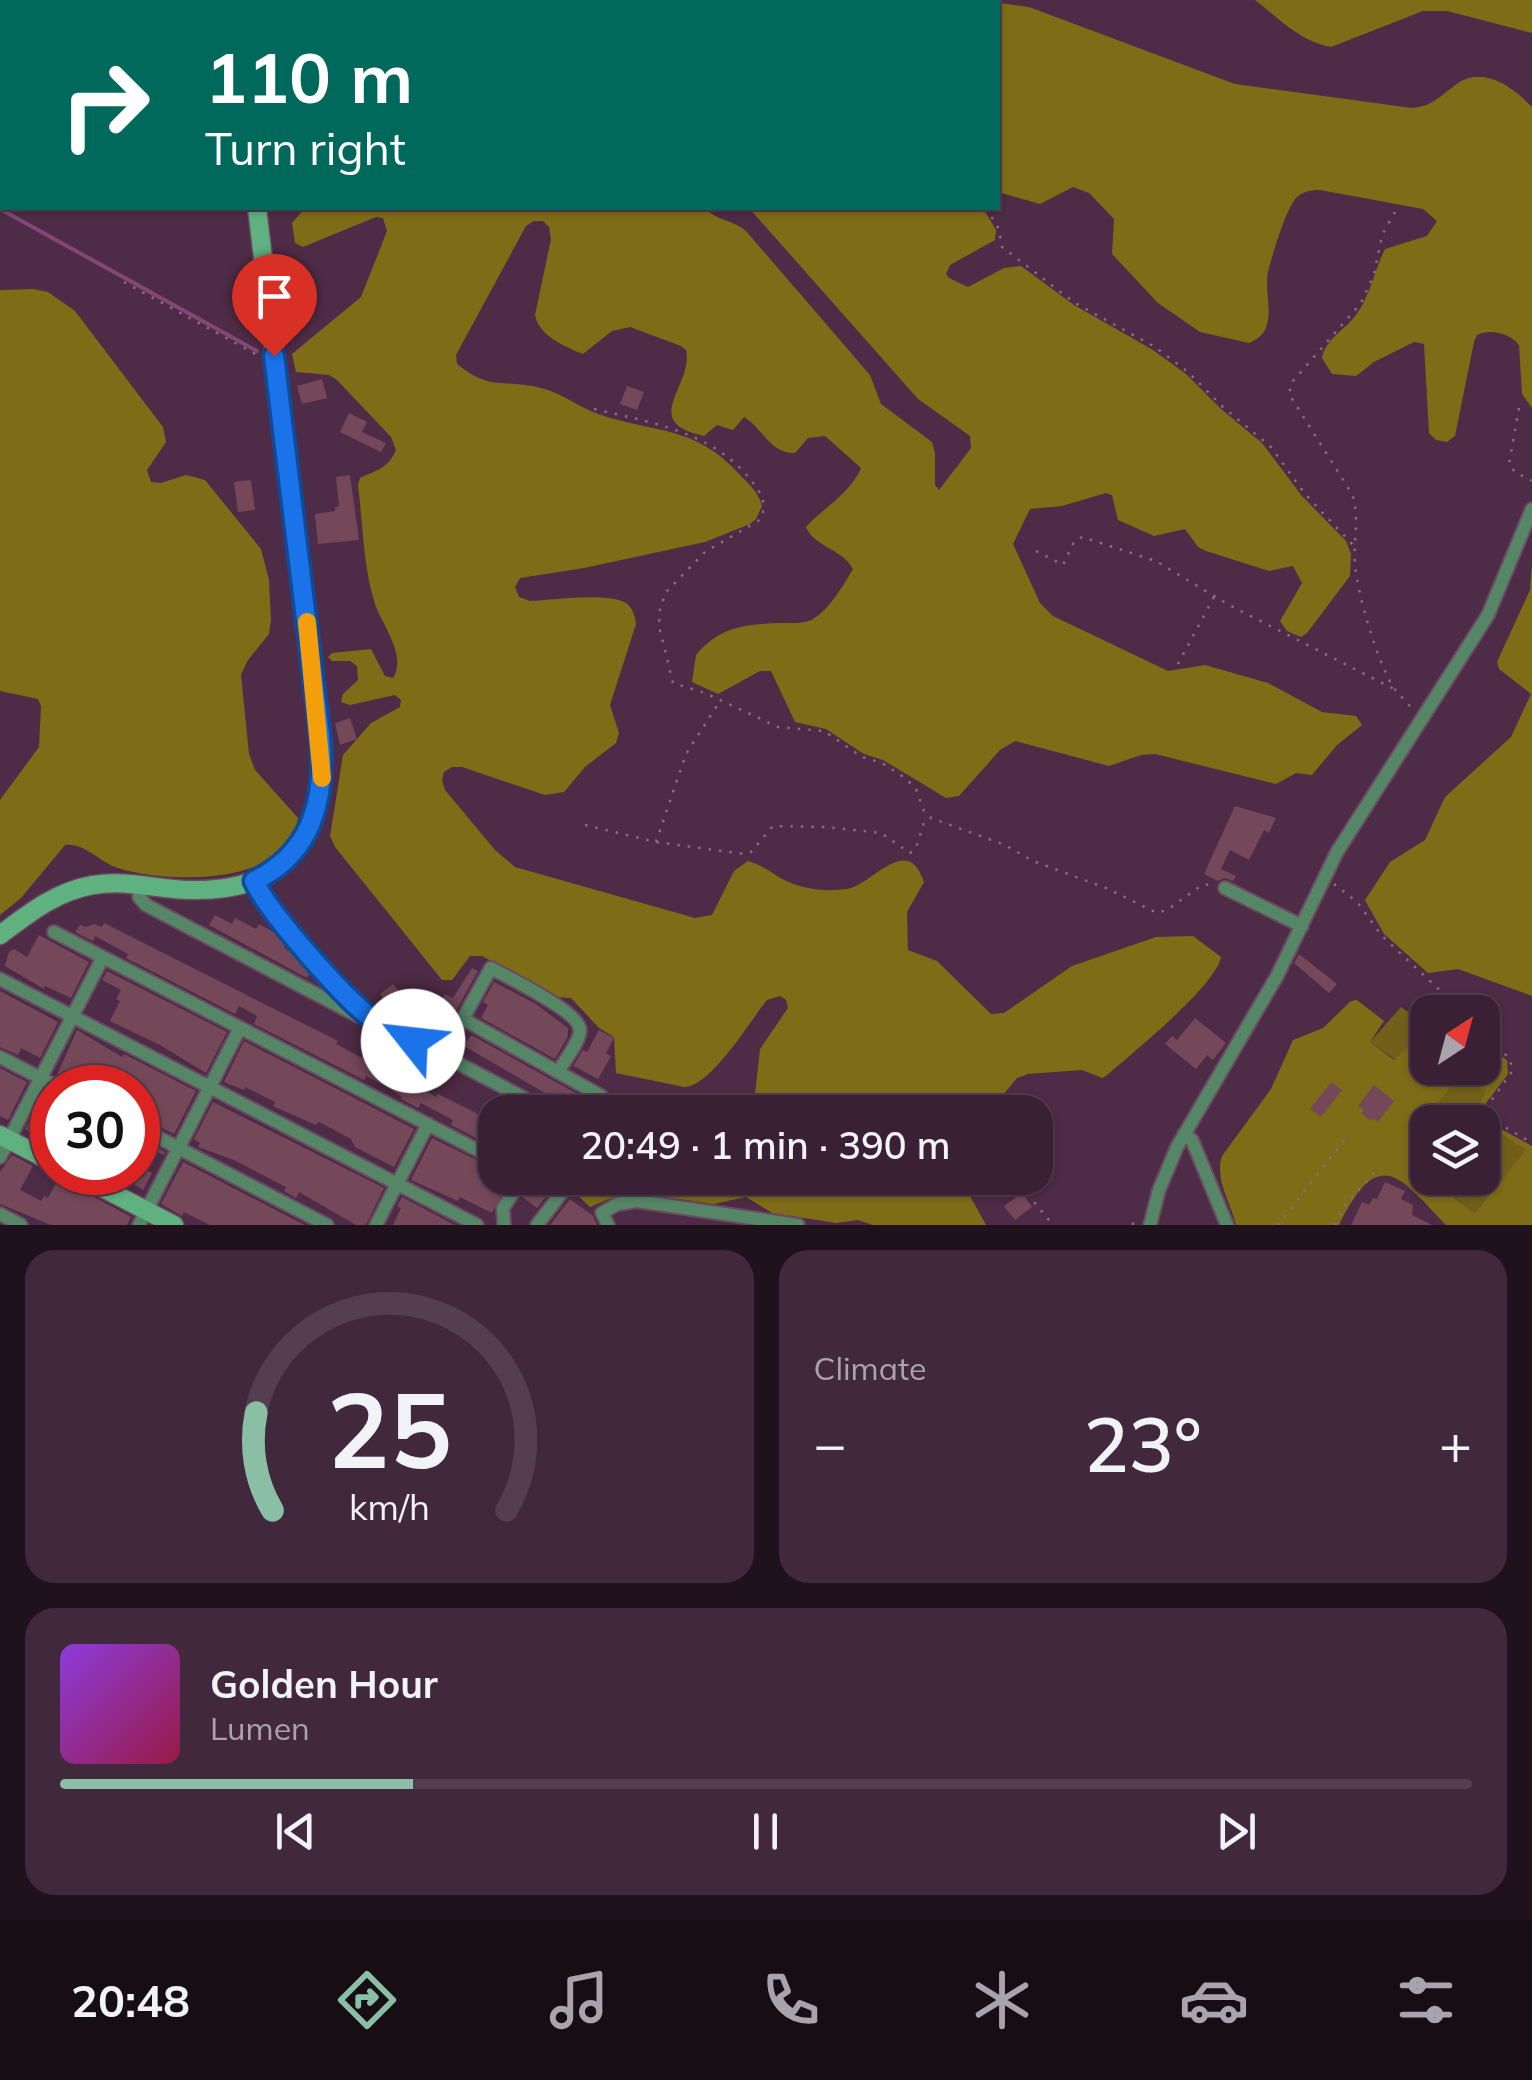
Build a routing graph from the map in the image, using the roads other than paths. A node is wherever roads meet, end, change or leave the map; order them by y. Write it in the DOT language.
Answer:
graph roads {
  1 [pos="257,210"];
  2 [pos="1532,509"];
  3 [pos="254,881"];
  4 [pos="141,885"];
  5 [pos="1225,888"];
  6 [pos="1302,926"];
  7 [pos="54,932"];
  8 [pos="0,935"];
  9 [pos="103,957"];
  10 [pos="0,979"];
  11 [pos="363,1010"];
  12 [pos="72,1016"];
  13 [pos="463,1019"];
  14 [pos="240,1028"];
  15 [pos="0,1056"];
  16 [pos="442,1056"];
  17 [pos="47,1065"];
  18 [pos="30,1072"];
  19 [pos="558,1072"];
  20 [pos="210,1087"];
  21 [pos="518,1095"];
  22 [pos="599,1095"];
  23 [pos="30,1096"];
  24 [pos="428,1124"];
  25 [pos="1184,1134"];
  26 [pos="160,1139"];
  27 [pos="3,1144"];
  28 [pos="178,1148"];
  29 [pos="478,1150"];
  30 [pos="30,1154"];
  31 [pos="397,1184"];
  32 [pos="107,1195"];
  33 [pos="511,1195"];
  34 [pos="560,1195"];
  35 [pos="0,1214"];
  36 [pos="142,1218"];
  37 [pos="768,1223"];
  38 [pos="21,1225"];
  39 [pos="174,1225"];
  40 [pos="327,1225"];
  41 [pos="376,1225"];
  42 [pos="477,1225"];
  43 [pos="504,1225"];
  44 [pos="537,1225"];
  45 [pos="608,1225"];
  46 [pos="798,1225"];
  47 [pos="1150,1225"];
  48 [pos="1227,1225"];
  1 -- 3 [label="street"];
  2 -- 6 [label="street"];
  3 -- 4 [label="street"];
  3 -- 11 [label="street"];
  4 -- 8 [label="street"];
  4 -- 11 [label="street"];
  5 -- 6 [label="street"];
  6 -- 25 [label="street"];
  7 -- 9 [label="street"];
  9 -- 12 [label="street"];
  9 -- 14 [label="street"];
  10 -- 12 [label="street"];
  11 -- 16 [label="street"];
  12 -- 17 [label="street"];
  12 -- 20 [label="street"];
  13 -- 16 [label="street"];
  13 -- 19 [label="street"];
  13 -- 19 [label="street"];
  14 -- 20 [label="street"];
  14 -- 24 [label="street"];
  15 -- 18 [label="street"];
  16 -- 21 [label="street"];
  19 -- 22 [label="street"];
  20 -- 28 [label="street"];
  20 -- 31 [label="street"];
  23 -- 27 [label="street"];
  24 -- 29 [label="street"];
  24 -- 31 [label="street"];
  25 -- 47 [label="street"];
  25 -- 48 [label="street"];
  26 -- 28 [label="street"];
  27 -- 30 [label="street"];
  28 -- 36 [label="street"];
  28 -- 40 [label="street"];
  31 -- 41 [label="street"];
  31 -- 42 [label="street"];
  32 -- 36 [label="street"];
  33 -- 43 [label="street"];
  34 -- 44 [label="street"];
  35 -- 38 [label="street"];
  36 -- 39 [label="street"];
  37 -- 45 [label="street"];
  37 -- 46 [label="street"];
}
